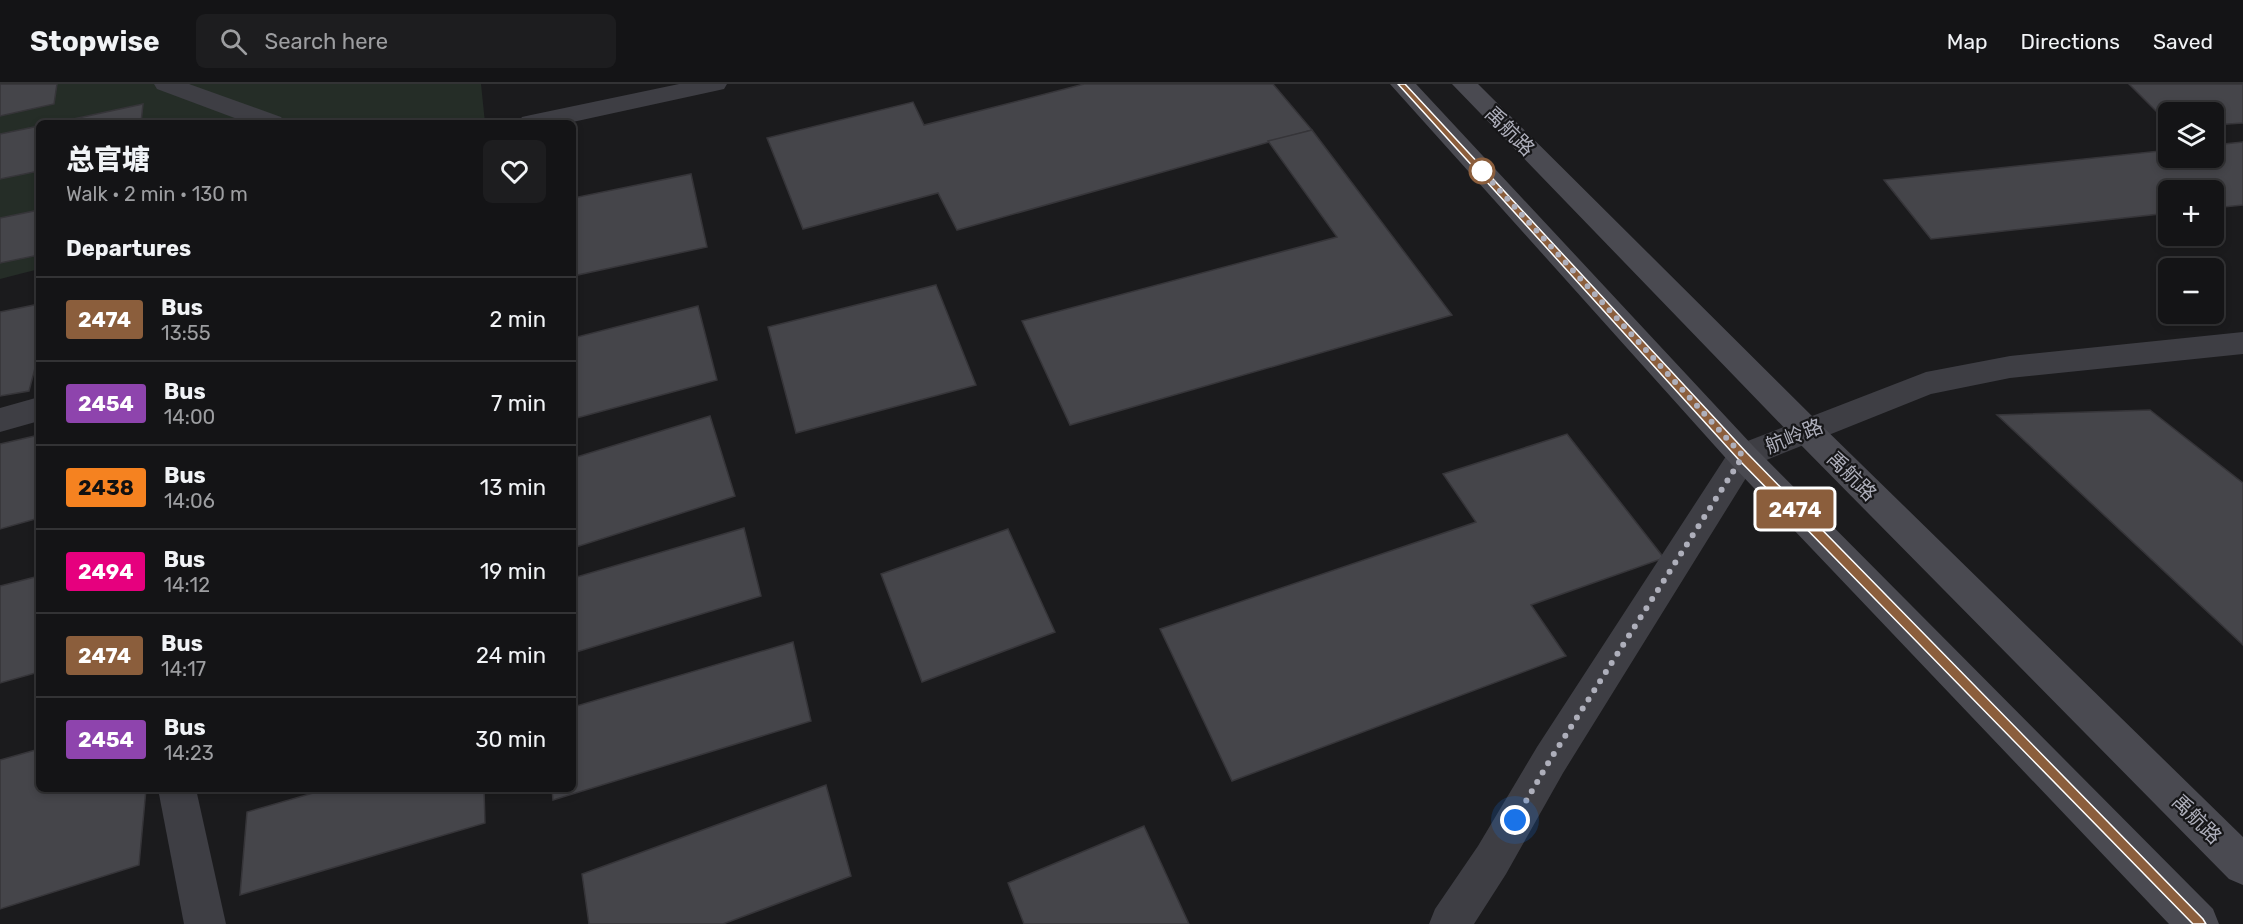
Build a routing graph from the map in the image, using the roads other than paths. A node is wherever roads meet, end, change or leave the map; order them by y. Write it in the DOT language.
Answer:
graph roads {
  1 [pos="166,84"];
  2 [pos="715,84"];
  3 [pos="1402,84"];
  4 [pos="1464,84"];
  5 [pos="264,120"];
  6 [pos="545,120"];
  7 [pos="2243,343"];
  8 [pos="36,410"];
  9 [pos="0,420"];
  10 [pos="1807,431"];
  11 [pos="1743,456"];
  12 [pos="178,792"];
  13 [pos="2243,865"];
  14 [pos="205,924"];
  15 [pos="1450,924"];
  16 [pos="2198,924"];
  1 -- 5 [label="street"];
  2 -- 6 [label="street"];
  3 -- 11 [label="main road"];
  4 -- 10 [label="main road, 禹航路"];
  7 -- 10 [label="street, 航岭路"];
  8 -- 9 [label="street"];
  10 -- 11 [label="street, 航岭路"];
  10 -- 13 [label="main road, 禹航路"];
  11 -- 15 [label="street, 航岭路"];
  11 -- 16 [label="main road"];
  12 -- 14 [label="street"];
}
